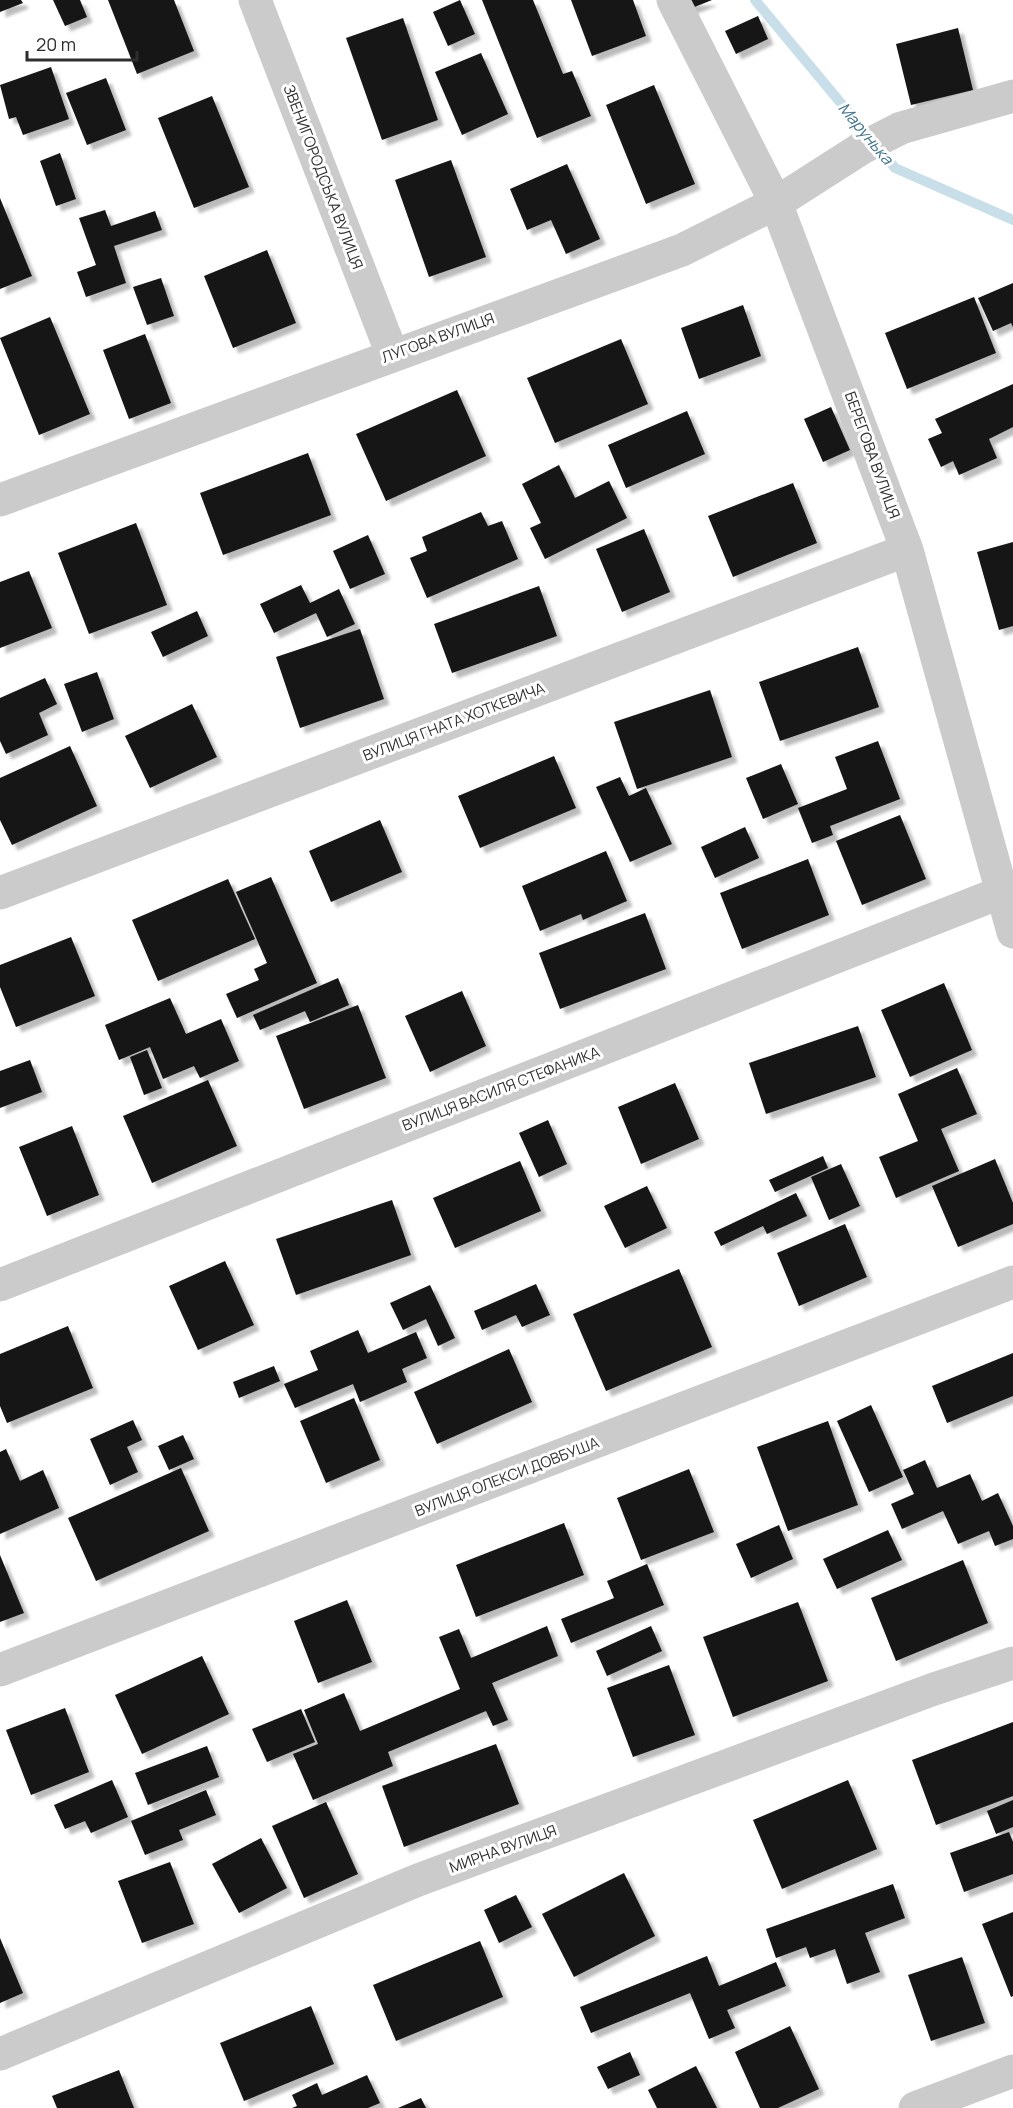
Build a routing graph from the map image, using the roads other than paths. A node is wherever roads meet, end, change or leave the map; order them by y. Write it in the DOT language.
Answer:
graph roads {
  1 [pos="255,0"];
  2 [pos="673,0"];
  3 [pos="1013,96"];
  4 [pos="776,203"];
  5 [pos="392,354"];
  6 [pos="0,500"];
  7 [pos="908,550"];
  8 [pos="1002,892"];
  9 [pos="0,893"];
  10 [pos="1013,932"];
  11 [pos="1013,1282"];
  12 [pos="0,1285"];
  13 [pos="1013,1663"];
  14 [pos="0,1670"];
  15 [pos="0,2054"];
  16 [pos="1013,2071"];
  17 [pos="915,2108"];
  1 -- 5 [label="street, ЗВЕНИГОРОДСЬКА ВУЛИЦЯ"];
  2 -- 4 [label="street, БЕРЕГОВА ВУЛИЦЯ"];
  3 -- 4 [label="street, ЛУГОВА ВУЛИЦЯ"];
  4 -- 5 [label="street, ЛУГОВА ВУЛИЦЯ"];
  4 -- 7 [label="street, БЕРЕГОВА ВУЛИЦЯ"];
  5 -- 6 [label="street, ЛУГОВА ВУЛИЦЯ"];
  7 -- 8 [label="street, БЕРЕГОВА ВУЛИЦЯ"];
  7 -- 9 [label="street, ВУЛИЦЯ ГНАТА ХОТКЕВИЧА"];
  8 -- 10 [label="street, БЕРЕГОВА ВУЛИЦЯ"];
  8 -- 12 [label="street, ВУЛИЦЯ ВАСИЛЯ СТЕФАНИКА"];
  11 -- 14 [label="street, ВУЛИЦЯ ОЛЕКСИ ДОВБУША"];
  13 -- 15 [label="street, МИРНА ВУЛИЦЯ"];
  16 -- 17 [label="street"];
}
